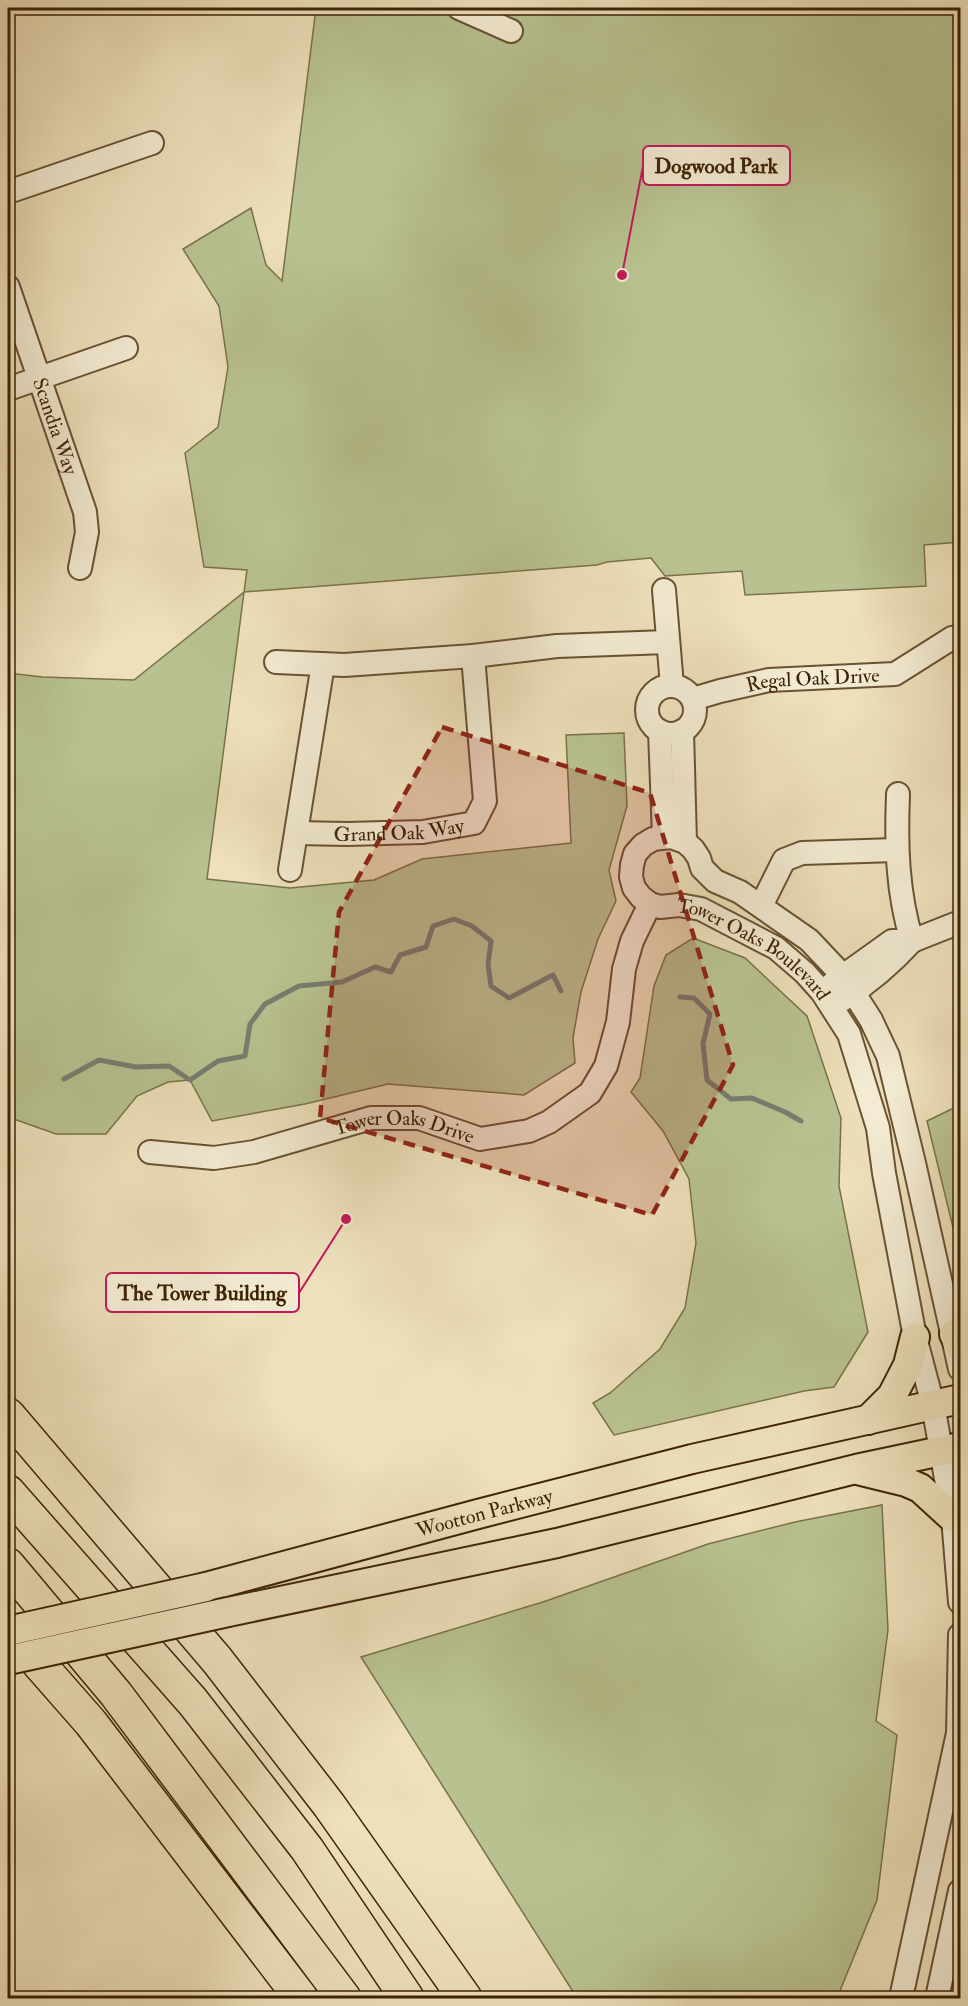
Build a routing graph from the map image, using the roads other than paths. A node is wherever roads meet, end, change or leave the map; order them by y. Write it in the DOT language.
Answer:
graph roads {
  1 [pos="459,8"];
  2 [pos="511,31"];
  3 [pos="152,143"];
  4 [pos="8,192"];
  5 [pos="8,287"];
  6 [pos="126,348"];
  7 [pos="38,378"];
  8 [pos="8,389"];
  9 [pos="80,568"];
  10 [pos="664,590"];
  11 [pos="960,637"];
  12 [pos="668,642"];
  13 [pos="473,656"];
  14 [pos="276,662"];
  15 [pos="324,664"];
  16 [pos="672,686"];
  17 [pos="693,699"];
  18 [pos="671,731"];
  19 [pos="898,794"];
  20 [pos="297,833"];
  21 [pos="675,839"];
  22 [pos="896,850"];
  23 [pos="290,870"];
  24 [pos="651,904"];
  25 [pos="761,906"];
  26 [pos="957,930"];
  27 [pos="912,941"];
  28 [pos="848,984"];
  29 [pos="826,999"];
  30 [pos="150,1152"];
  31 [pos="915,1337"];
  32 [pos="957,1340"];
  33 [pos="960,1369"];
  34 [pos="960,1399"];
  35 [pos="933,1405"];
  36 [pos="8,1415"];
  37 [pos="868,1420"];
  38 [pos="951,1449"];
  39 [pos="856,1469"];
  40 [pos="8,1492"];
  41 [pos="953,1518"];
  42 [pos="8,1566"];
  43 [pos="960,1602"];
  44 [pos="8,1630"];
  45 [pos="960,1635"];
  46 [pos="8,1660"];
  47 [pos="960,1892"];
  48 [pos="302,1998"];
  49 [pos="344,1998"];
  50 [pos="407,1998"];
  51 [pos="465,1998"];
  52 [pos="901,1998"];
  53 [pos="937,1998"];
  1 -- 2 [label="street"];
  3 -- 4 [label="street"];
  5 -- 7 [label="street, Scandia Way"];
  6 -- 7 [label="street"];
  7 -- 8 [label="street"];
  7 -- 9 [label="street, Scandia Way"];
  10 -- 12 [label="street"];
  11 -- 17 [label="street, Regal Oak Drive"];
  12 -- 13 [label="street"];
  12 -- 16 [label="street"];
  13 -- 15 [label="street"];
  13 -- 20 [label="street, Grand Oak Way"];
  14 -- 15 [label="street"];
  15 -- 20 [label="street"];
  16 -- 17 [label="street"];
  16 -- 18 [label="street"];
  17 -- 18 [label="street"];
  18 -- 21 [label="street"];
  19 -- 22 [label="street"];
  20 -- 23 [label="street"];
  21 -- 24 [label="street, Tower Oaks Boulevard"];
  21 -- 25 [label="street, Tower Oaks Boulevard"];
  22 -- 25 [label="street"];
  22 -- 27 [label="street"];
  24 -- 29 [label="street, Tower Oaks Boulevard"];
  24 -- 30 [label="street, Tower Oaks Drive"];
  25 -- 28 [label="street, Tower Oaks Boulevard"];
  26 -- 27 [label="street"];
  27 -- 28 [label="street"];
  28 -- 29 [label="street"];
  28 -- 32 [label="street, Tower Oaks Boulevard"];
  29 -- 31 [label="street, Tower Oaks Boulevard"];
  31 -- 35 [label="street, Tower Oaks Boulevard"];
  31 -- 37 [label="main road"];
  32 -- 33 [label="street, Tower Oaks Boulevard"];
  34 -- 35 [label="main road, Wootton Parkway"];
  35 -- 37 [label="main road, Wootton Parkway"];
  35 -- 38 [label="street, Tower Oaks Boulevard"];
  36 -- 51 [label="highway"];
  37 -- 44 [label="main road, Wootton Parkway, bridge"];
  38 -- 39 [label="main road, Wootton Parkway"];
  38 -- 41 [label="street, Tower Oaks Boulevard"];
  39 -- 41 [label="main road"];
  39 -- 46 [label="main road, Wootton Parkway, bridge"];
  40 -- 50 [label="highway"];
  41 -- 43 [label="street, Tower Oaks Boulevard"];
  42 -- 49 [label="highway"];
  44 -- 48 [label="highway"];
  45 -- 52 [label="street"];
  47 -- 53 [label="street"];
}
